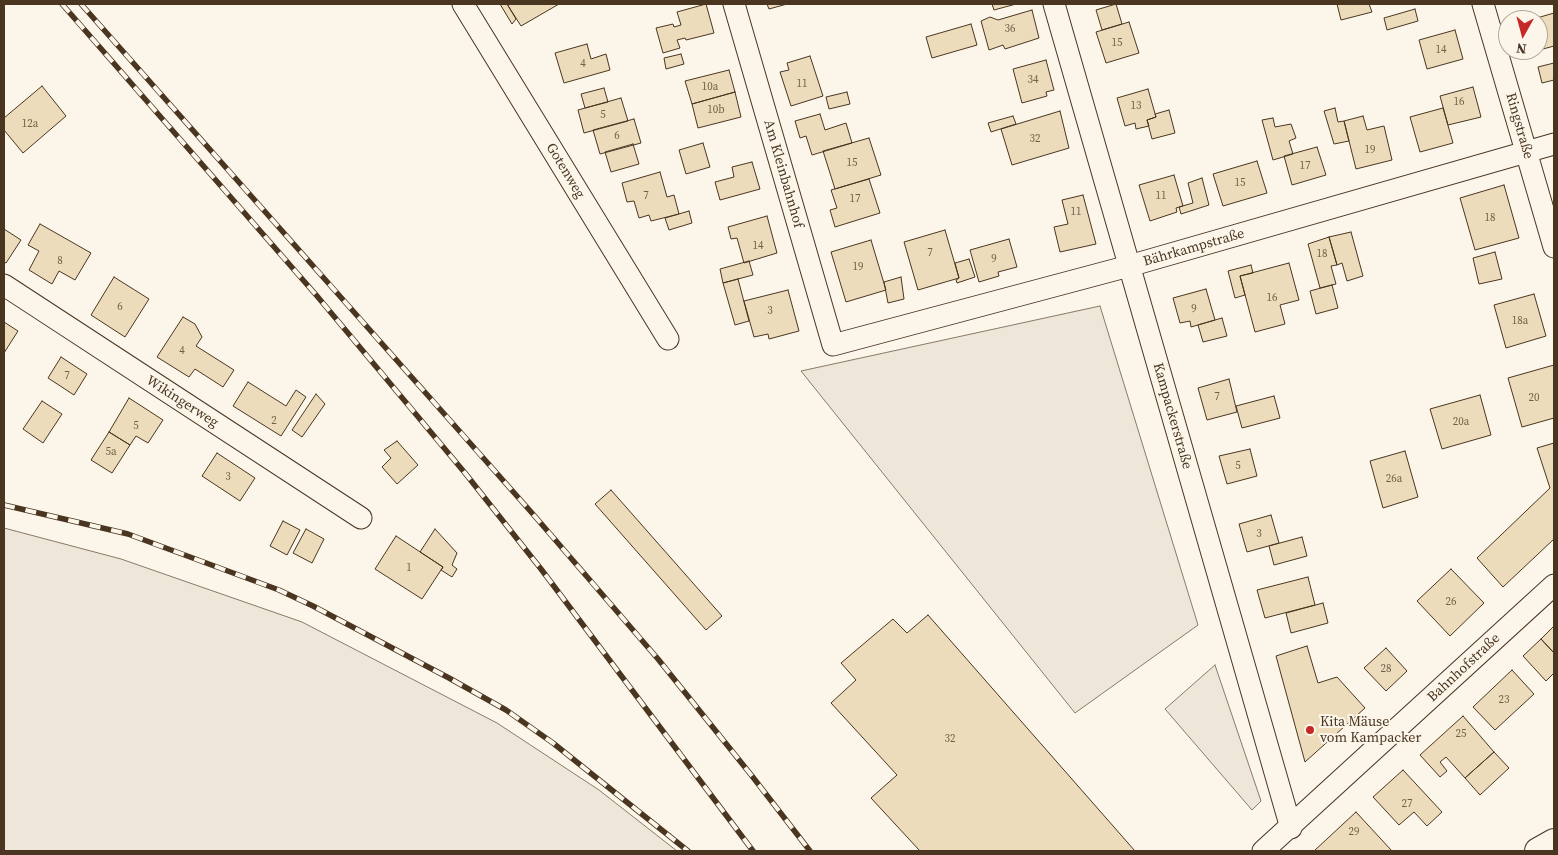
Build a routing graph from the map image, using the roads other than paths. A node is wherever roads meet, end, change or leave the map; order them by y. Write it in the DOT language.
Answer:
graph roads {
  1 [pos="462,4"];
  2 [pos="734,4"];
  3 [pos="1054,4"];
  4 [pos="1483,4"];
  5 [pos="1554,144"];
  6 [pos="1526,152"];
  7 [pos="1554,247"];
  8 [pos="1129,266"];
  9 [pos="4,286"];
  10 [pos="668,339"];
  11 [pos="833,345"];
  12 [pos="361,518"];
  13 [pos="1554,585"];
  14 [pos="1290,828"];
  15 [pos="1554,842"];
  16 [pos="1264,851"];
  17 [pos="1538,851"];
  1 -- 10 [label="street, Gotenweg"];
  2 -- 11 [label="street, Am Kleinbahnhof"];
  3 -- 8 [label="street, Kampackerstraße"];
  4 -- 6 [label="street, Ringstraße"];
  5 -- 6 [label="street, Bährkampstraße"];
  6 -- 7 [label="street, Ringstraße"];
  6 -- 8 [label="street, Bährkampstraße"];
  8 -- 11 [label="street, Bährkampstraße"];
  8 -- 14 [label="street, Kampackerstraße"];
  9 -- 12 [label="street, Wikingerweg"];
  13 -- 14 [label="street, Bahnhofstraße"];
  14 -- 16 [label="street, Bahnhofstraße"];
  15 -- 17 [label="street"];
}
